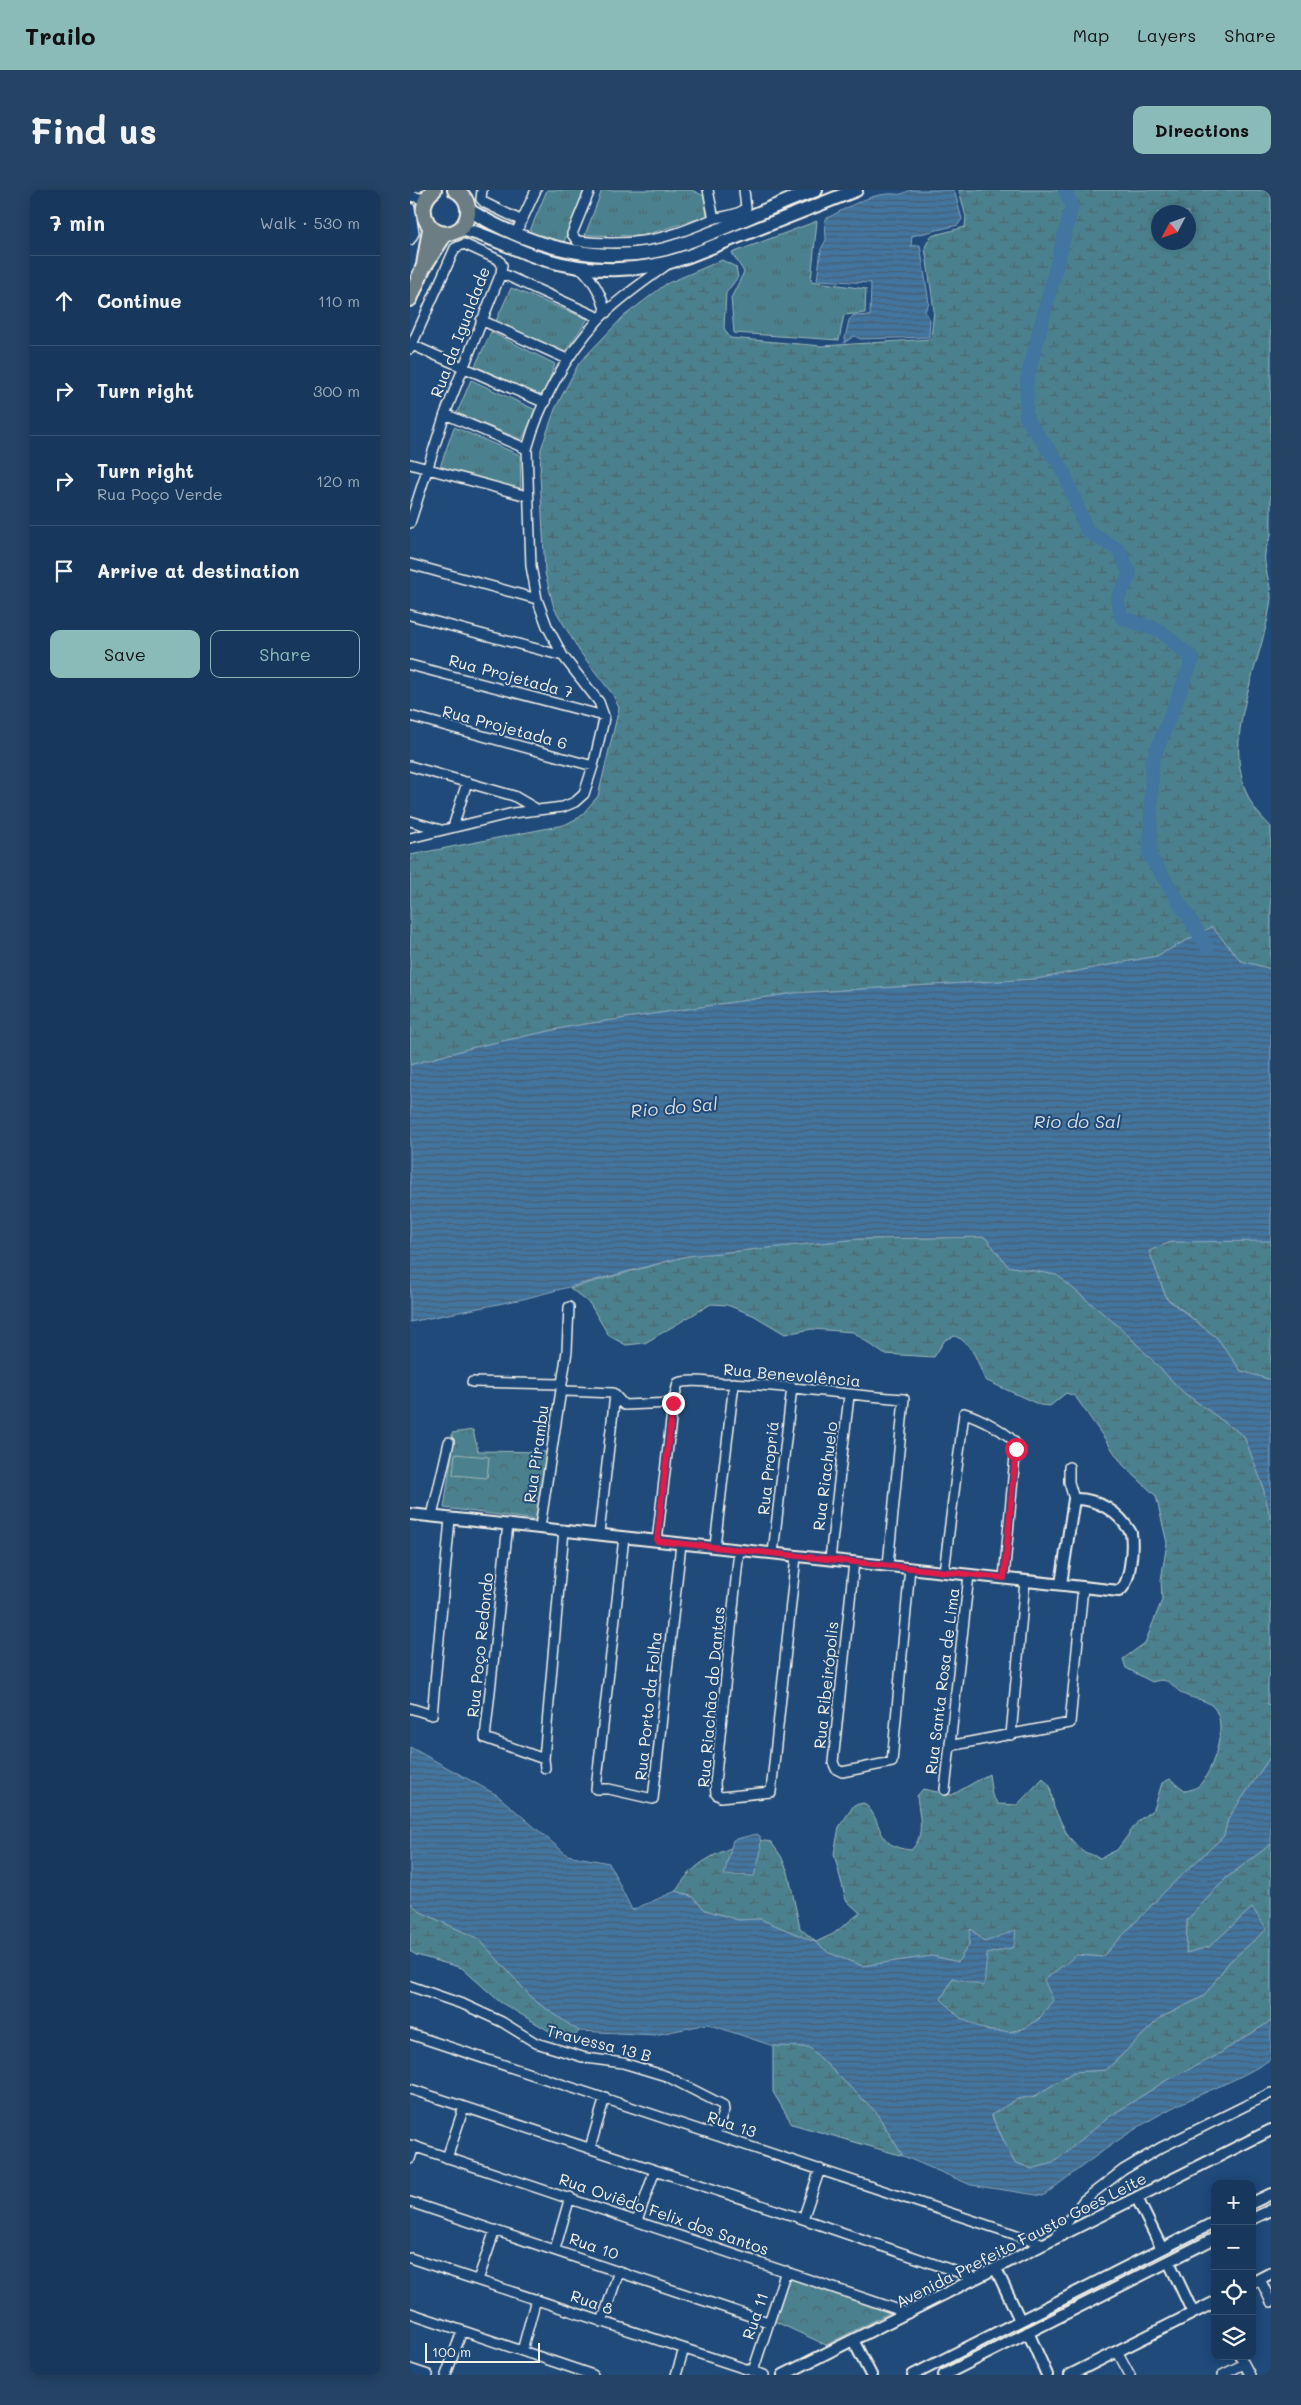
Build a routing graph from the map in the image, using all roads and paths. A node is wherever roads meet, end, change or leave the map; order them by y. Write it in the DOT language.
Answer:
graph roads {
  1 [pos="536,190"];
  2 [pos="590,190"];
  3 [pos="708,190"];
  4 [pos="744,190"];
  5 [pos="816,190"];
  6 [pos="856,190"];
  7 [pos="460,192"];
  8 [pos="430,194"];
  9 [pos="481,194"];
  10 [pos="797,194"];
  11 [pos="410,196"];
  12 [pos="410,208"];
  13 [pos="468,210"];
  14 [pos="714,220"];
  15 [pos="522,221"];
  16 [pos="460,229"];
  17 [pos="419,231"];
  18 [pos="516,233"];
  19 [pos="444,234"];
  20 [pos="670,263"];
  21 [pos="423,268"];
  22 [pos="581,268"];
  23 [pos="502,269"];
  24 [pos="410,298"];
  25 [pos="603,316"];
  26 [pos="481,320"];
  27 [pos="411,347"];
  28 [pos="567,359"];
  29 [pos="462,367"];
  30 [pos="545,403"];
  31 [pos="444,414"];
  32 [pos="527,449"];
  33 [pos="410,464"];
  34 [pos="426,468"];
  35 [pos="527,496"];
  36 [pos="411,517"];
  37 [pos="410,564"];
  38 [pos="537,599"];
  39 [pos="410,615"];
  40 [pos="563,656"];
  41 [pos="410,665"];
  42 [pos="410,716"];
  43 [pos="604,716"];
  44 [pos="410,766"];
  45 [pos="593,766"];
  46 [pos="466,782"];
  47 [pos="538,810"];
  48 [pos="410,821"];
  49 [pos="453,827"];
  50 [pos="441,830"];
  51 [pos="410,838"];
  52 [pos="569,1307"];
  53 [pos="472,1382"];
  54 [pos="734,1383"];
  55 [pos="561,1386"];
  56 [pos="792,1386"];
  57 [pos="615,1395"];
  58 [pos="849,1396"];
  59 [pos="673,1403"];
  60 [pos="449,1442"];
  61 [pos="1069,1467"];
  62 [pos="1074,1499"];
  63 [pos="410,1514"];
  64 [pos="432,1516"];
  65 [pos="450,1519"];
  66 [pos="508,1524"];
  67 [pos="540,1528"];
  68 [pos="564,1530"];
  69 [pos="599,1534"];
  70 [pos="624,1537"];
  71 [pos="657,1541"];
  72 [pos="680,1544"];
  73 [pos="715,1546"];
  74 [pos="739,1550"];
  75 [pos="773,1553"];
  76 [pos="796,1556"];
  77 [pos="830,1559"];
  78 [pos="854,1562"];
  79 [pos="888,1565"];
  80 [pos="910,1568"];
  81 [pos="944,1572"];
  82 [pos="969,1575"];
  83 [pos="1004,1578"];
  84 [pos="1026,1581"];
  85 [pos="1061,1584"];
  86 [pos="1083,1587"];
  87 [pos="410,1708"];
  88 [pos="1011,1735"];
  89 [pos="950,1742"];
  90 [pos="945,1790"];
  91 [pos="410,1986"];
  92 [pos="410,2034"];
  93 [pos="410,2089"];
  94 [pos="1271,2093"];
  95 [pos="605,2097"];
  96 [pos="464,2107"];
  97 [pos="1271,2130"];
  98 [pos="715,2134"];
  99 [pos="412,2146"];
  100 [pos="590,2148"];
  101 [pos="447,2158"];
  102 [pos="410,2159"];
  103 [pos="820,2169"];
  104 [pos="655,2170"];
  105 [pos="1271,2194"];
  106 [pos="570,2197"];
  107 [pos="1137,2198"];
  108 [pos="410,2202"];
  109 [pos="1256,2202"];
  110 [pos="1271,2210"];
  111 [pos="1256,2217"];
  112 [pos="803,2218"];
  113 [pos="638,2222"];
  114 [pos="1211,2224"];
  115 [pos="495,2230"];
  116 [pos="1055,2238"];
  117 [pos="1211,2240"];
  118 [pos="1044,2244"];
  119 [pos="555,2249"];
  120 [pos="1162,2249"];
  121 [pos="410,2258"];
  122 [pos="1169,2262"];
  123 [pos="996,2269"];
  124 [pos="619,2271"];
  125 [pos="786,2271"];
  126 [pos="1271,2274"];
  127 [pos="975,2278"];
  128 [pos="478,2280"];
  129 [pos="1256,2281"];
  130 [pos="536,2300"];
  131 [pos="1271,2302"];
  132 [pos="1211,2305"];
  133 [pos="410,2313"];
  134 [pos="908,2313"];
  135 [pos="1193,2313"];
  136 [pos="1020,2320"];
  137 [pos="602,2322"];
  138 [pos="768,2322"];
  139 [pos="462,2331"];
  140 [pos="1028,2332"];
  141 [pos="853,2340"];
  142 [pos="684,2349"];
  143 [pos="522,2351"];
  144 [pos="1118,2351"];
  145 [pos="1242,2360"];
  146 [pos="410,2369"];
  147 [pos="752,2371"];
  148 [pos="428,2375"];
  149 [pos="446,2375"];
  150 [pos="593,2375"];
  151 [pos="676,2375"];
  152 [pos="764,2375"];
  153 [pos="783,2375"];
  154 [pos="871,2375"];
  155 [pos="913,2375"];
  156 [pos="944,2375"];
  157 [pos="1047,2375"];
  158 [pos="1070,2375"];
  159 [pos="1130,2375"];
  160 [pos="1222,2375"];
  161 [pos="1250,2375"];
  1 -- 15 [label="street"];
  2 -- 14 [label="street"];
  3 -- 14 [label="street"];
  4 -- 14 [label="street"];
  5 -- 10 [label="main road"];
  6 -- 20 [label="main road"];
  7 -- 13 [label="main road"];
  8 -- 11 [label="street"];
  8 -- 17 [label="main road"];
  9 -- 15 [label="street"];
  10 -- 18 [label="main road"];
  12 -- 17 [label="street"];
  13 -- 16 [label="main road"];
  13 -- 18 [label="main road"];
  15 -- 18 [label="street"];
  16 -- 19 [label="main road"];
  16 -- 22 [label="main road"];
  17 -- 19 [label="main road"];
  17 -- 21 [label="main road"];
  19 -- 21 [label="main road"];
  20 -- 22 [label="main road"];
  20 -- 25 [label="street"];
  21 -- 24 [label="main road"];
  22 -- 25 [label="street"];
  23 -- 25 [label="street"];
  23 -- 26 [label="street, Rua da Igualdade"];
  23 -- 27 [label="street"];
  25 -- 28 [label="street"];
  26 -- 28 [label="street"];
  26 -- 29 [label="street, Rua da Igualdade"];
  27 -- 29 [label="street"];
  28 -- 30 [label="street"];
  29 -- 30 [label="street"];
  29 -- 31 [label="street, Rua da Igualdade"];
  30 -- 32 [label="street"];
  31 -- 32 [label="street"];
  31 -- 34 [label="street, Rua da Igualdade"];
  32 -- 35 [label="street"];
  33 -- 34 [label="street"];
  34 -- 35 [label="street"];
  34 -- 36 [label="street, Rua da Igualdade"];
  35 -- 38 [label="street"];
  37 -- 38 [label="street"];
  38 -- 40 [label="street"];
  39 -- 40 [label="street"];
  40 -- 43 [label="street"];
  41 -- 43 [label="street, Rua Projetada 7"];
  42 -- 45 [label="street, Rua Projetada 6"];
  43 -- 45 [label="street"];
  44 -- 46 [label="street"];
  45 -- 47 [label="street"];
  46 -- 47 [label="street"];
  46 -- 49 [label="street"];
  47 -- 49 [label="street"];
  48 -- 50 [label="street"];
  49 -- 50 [label="street"];
  50 -- 51 [label="street"];
  52 -- 55 [label="street, Rua Pirambu"];
  53 -- 55 [label="street"];
  54 -- 56 [label="street, Rua Benevolência"];
  54 -- 59 [label="street, Rua Benevolência"];
  54 -- 73 [label="street"];
  55 -- 57 [label="street"];
  55 -- 67 [label="street, Rua Pirambu"];
  56 -- 58 [label="street, Rua Benevolência"];
  56 -- 75 [label="street, Rua Propriá"];
  57 -- 59 [label="street"];
  57 -- 69 [label="street"];
  58 -- 77 [label="street, Rua Riachuelo"];
  58 -- 79 [label="street, Rua Benevolência"];
  59 -- 71 [label="street"];
  60 -- 64 [label="street"];
  61 -- 62 [label="street"];
  62 -- 85 [label="street"];
  62 -- 86 [label="street"];
  63 -- 64 [label="street"];
  64 -- 65 [label="street"];
  65 -- 66 [label="street"];
  65 -- 87 [label="street"];
  66 -- 67 [label="street"];
  66 -- 68 [label="street, Rua Poço Redondo"];
  67 -- 68 [label="street"];
  68 -- 69 [label="street"];
  69 -- 70 [label="street"];
  70 -- 71 [label="street"];
  70 -- 72 [label="street, Rua Porto da Folha"];
  71 -- 72 [label="street"];
  72 -- 73 [label="street"];
  73 -- 74 [label="street"];
  74 -- 75 [label="street"];
  74 -- 76 [label="street, Rua Riachão do Dantas"];
  75 -- 76 [label="street"];
  76 -- 77 [label="street"];
  77 -- 78 [label="street"];
  78 -- 79 [label="street"];
  78 -- 80 [label="street, Rua Ribeirópolis"];
  79 -- 80 [label="street"];
  80 -- 81 [label="street"];
  81 -- 82 [label="street"];
  81 -- 83 [label="street"];
  82 -- 83 [label="street"];
  82 -- 89 [label="street, Rua Santa Rosa de Lima"];
  83 -- 84 [label="street"];
  84 -- 85 [label="street"];
  84 -- 88 [label="street"];
  85 -- 86 [label="street"];
  86 -- 88 [label="street"];
  88 -- 89 [label="street"];
  89 -- 90 [label="street, Rua Santa Rosa de Lima"];
  91 -- 98 [label="street, Travessa 13 B"];
  92 -- 95 [label="street, Rua 13"];
  93 -- 96 [label="street"];
  94 -- 116 [label="street"];
  95 -- 98 [label="street, Rua 13"];
  95 -- 100 [label="street"];
  96 -- 100 [label="street"];
  96 -- 101 [label="street"];
  97 -- 107 [label="street, Avenida Prefeito Fausto Goes Leite"];
  98 -- 103 [label="street, Rua 13"];
  99 -- 101 [label="street, Rua Oviêdo Felix dos Santos"];
  99 -- 102 [label="street"];
  100 -- 104 [label="street"];
  101 -- 106 [label="street, Rua Oviêdo Felix dos Santos"];
  103 -- 112 [label="street"];
  103 -- 118 [label="street, Rua 13"];
  104 -- 112 [label="street"];
  104 -- 113 [label="street"];
  105 -- 109 [label="street"];
  106 -- 113 [label="street, Rua Oviêdo Felix dos Santos"];
  106 -- 119 [label="street"];
  107 -- 116 [label="street, Avenida Prefeito Fausto Goes Leite"];
  107 -- 120 [label="street"];
  108 -- 115 [label="street, Rua 10"];
  110 -- 111 [label="street"];
  112 -- 127 [label="street"];
  113 -- 125 [label="street, Rua Oviêdo Felix dos Santos"];
  114 -- 120 [label="street"];
  115 -- 119 [label="street, Rua 10"];
  115 -- 128 [label="street"];
  116 -- 118 [label="street, Avenida Prefeito Fausto Goes Leite"];
  117 -- 122 [label="street"];
  118 -- 123 [label="street, Avenida Prefeito Fausto Goes Leite"];
  119 -- 124 [label="street, Rua 10"];
  120 -- 136 [label="street"];
  121 -- 128 [label="street, Rua 8"];
  122 -- 135 [label="street"];
  122 -- 140 [label="street"];
  123 -- 127 [label="street, Avenida Prefeito Fausto Goes Leite"];
  123 -- 136 [label="street"];
  124 -- 137 [label="street"];
  124 -- 138 [label="street, Rua 10"];
  125 -- 134 [label="street, Rua Oviêdo Felix dos Santos"];
  125 -- 138 [label="street, Rua 11"];
  126 -- 129 [label="street"];
  127 -- 134 [label="street, Avenida Prefeito Fausto Goes Leite"];
  128 -- 130 [label="street, Rua 8"];
  129 -- 131 [label="street"];
  130 -- 137 [label="street, Rua 8"];
  130 -- 143 [label="street"];
  132 -- 135 [label="street"];
  133 -- 139 [label="street"];
  134 -- 141 [label="street, Avenida Prefeito Fausto Goes Leite"];
  135 -- 144 [label="street"];
  136 -- 155 [label="street"];
  137 -- 142 [label="street, Rua 8"];
  138 -- 147 [label="street, Rua 11"];
  139 -- 143 [label="street"];
  139 -- 149 [label="street"];
  140 -- 156 [label="street"];
  140 -- 157 [label="street"];
  141 -- 153 [label="street, Avenida Prefeito Fausto Goes Leite"];
  141 -- 154 [label="street"];
  142 -- 147 [label="street, Rua 8"];
  142 -- 151 [label="street"];
  143 -- 150 [label="street"];
  144 -- 158 [label="street"];
  144 -- 159 [label="street"];
  145 -- 160 [label="street"];
  145 -- 161 [label="street"];
  146 -- 148 [label="street"];
  147 -- 152 [label="street, Rua 8"];
}
